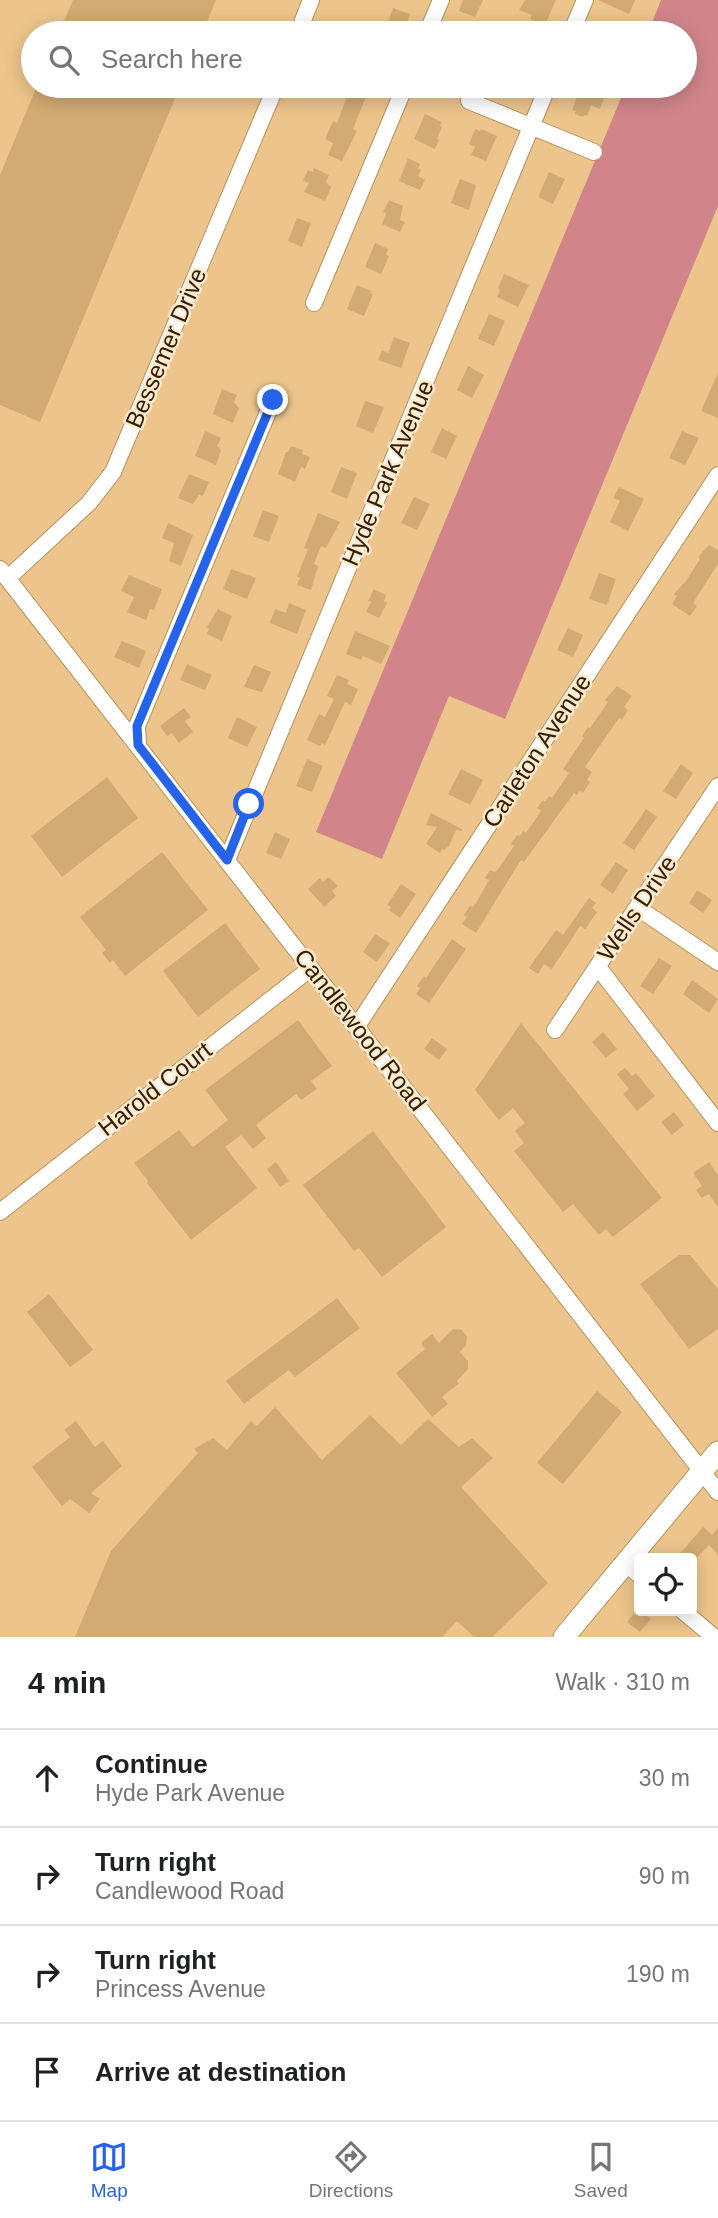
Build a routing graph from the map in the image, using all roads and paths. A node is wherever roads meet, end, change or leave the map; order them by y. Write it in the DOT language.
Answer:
graph roads {
  1 [pos="311,0"];
  2 [pos="441,0"];
  3 [pos="585,0"];
  4 [pos="303,21"];
  5 [pos="432,21"];
  6 [pos="576,21"];
  7 [pos="271,98"];
  8 [pos="400,98"];
  9 [pos="543,98"];
  10 [pos="469,101"];
  11 [pos="531,126"];
  12 [pos="594,152"];
  13 [pos="314,303"];
  14 [pos="273,400"];
  15 [pos="718,475"];
  16 [pos="4,574"];
  17 [pos="138,745"];
  18 [pos="717,788"];
  19 [pos="227,860"];
  20 [pos="638,908"];
  21 [pos="718,962"];
  22 [pos="598,967"];
  23 [pos="311,968"];
  24 [pos="357,1026"];
  25 [pos="555,1030"];
  26 [pos="718,1124"];
  27 [pos="0,1212"];
  28 [pos="718,1452"];
  29 [pos="703,1470"];
  30 [pos="718,1492"];
  31 [pos="632,1569"];
  32 [pos="689,1616"];
  33 [pos="564,1637"];
  34 [pos="714,1637"];
  1 -- 4 [label="street"];
  2 -- 5 [label="street"];
  3 -- 6 [label="street"];
  7 -- 16 [label="street, Bessemer Drive"];
  8 -- 13 [label="street"];
  9 -- 11 [label="street, Hyde Park Avenue"];
  10 -- 11 [label="street"];
  11 -- 12 [label="street"];
  11 -- 19 [label="street, Hyde Park Avenue"];
  14 -- 17 [label="street"];
  15 -- 24 [label="street, Carleton Avenue"];
  16 -- 17 [label="street, Candlewood Road"];
  17 -- 19 [label="street, Candlewood Road"];
  18 -- 20 [label="street, Wells Drive"];
  19 -- 23 [label="street, Candlewood Road"];
  20 -- 21 [label="street"];
  20 -- 22 [label="street, Wells Drive"];
  22 -- 25 [label="street, Wells Drive"];
  22 -- 26 [label="street"];
  23 -- 24 [label="street, Candlewood Road"];
  23 -- 27 [label="street, Harold Court"];
  24 -- 29 [label="street, Candlewood Road"];
  28 -- 29 [label="main road"];
  29 -- 30 [label="street, Candlewood Road"];
  29 -- 31 [label="main road"];
  31 -- 33 [label="main road"];
  32 -- 34 [label="street"];
}
